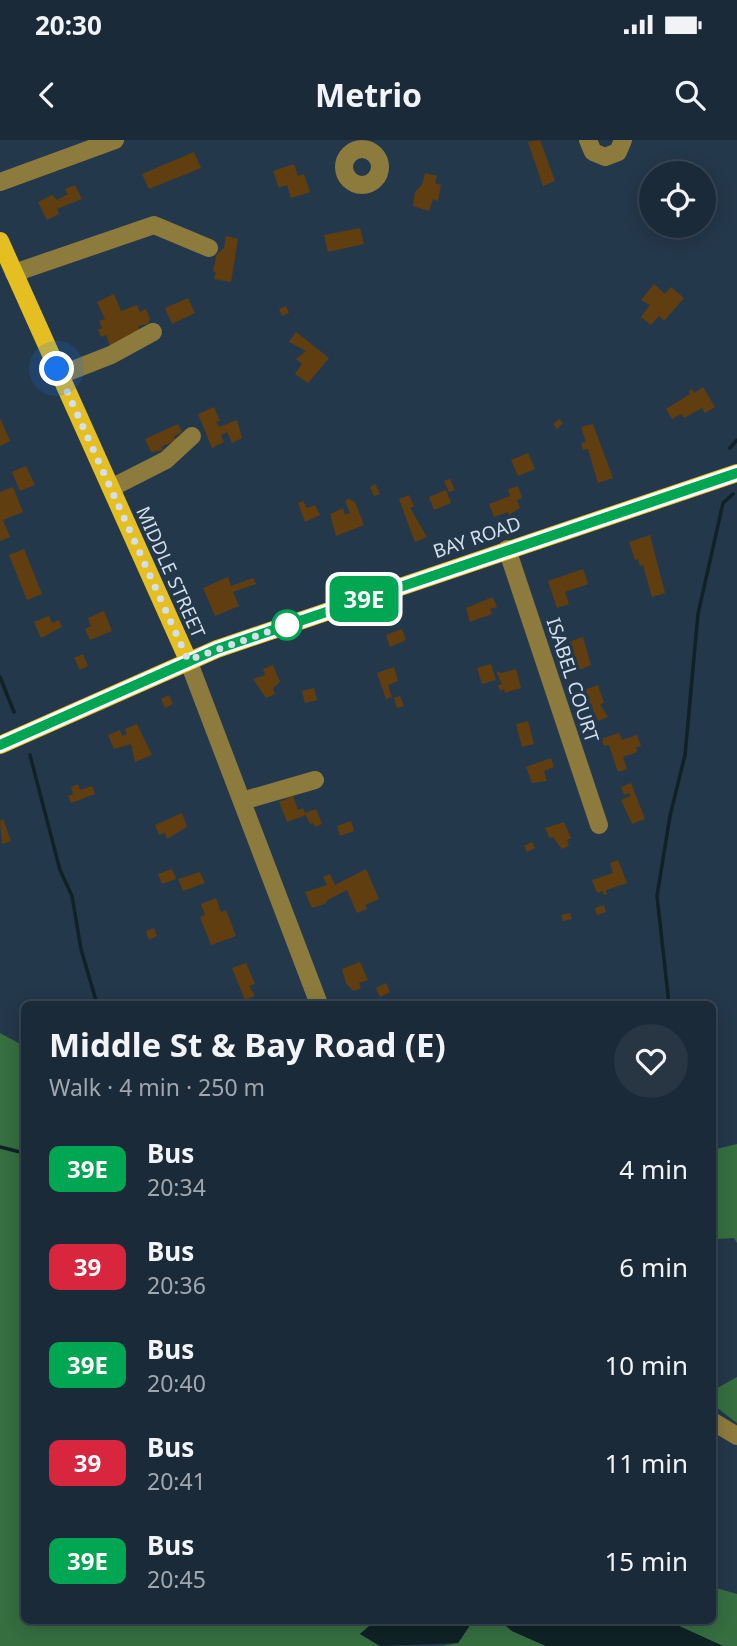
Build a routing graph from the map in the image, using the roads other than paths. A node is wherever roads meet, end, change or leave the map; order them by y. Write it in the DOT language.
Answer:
graph roads {
  1 [pos="115,140"];
  2 [pos="588,140"];
  3 [pos="623,140"];
  4 [pos="0,182"];
  5 [pos="0,241"];
  6 [pos="209,248"];
  7 [pos="14,273"];
  8 [pos="153,332"];
  9 [pos="60,375"];
  10 [pos="192,436"];
  11 [pos="737,473"];
  12 [pos="111,488"];
  13 [pos="507,549"];
  14 [pos="188,660"];
  15 [pos="0,745"];
  16 [pos="315,780"];
  17 [pos="242,801"];
  18 [pos="599,825"];
  19 [pos="318,1001"];
  20 [pos="716,1423"];
  21 [pos="737,1436"];
  1 -- 4 [label="street"];
  2 -- 3 [label="street"];
  5 -- 7 [label="main road, MIDDLE STREET"];
  6 -- 7 [label="street"];
  7 -- 9 [label="main road, MIDDLE STREET"];
  8 -- 9 [label="street"];
  9 -- 12 [label="main road, MIDDLE STREET"];
  10 -- 12 [label="street"];
  11 -- 13 [label="main road, BAY ROAD"];
  12 -- 14 [label="main road, MIDDLE STREET"];
  13 -- 14 [label="main road, BAY ROAD"];
  13 -- 18 [label="street, ISABEL COURT"];
  14 -- 15 [label="main road, BAY ROAD"];
  14 -- 17 [label="street, MIDDLE STREET"];
  16 -- 17 [label="street"];
  17 -- 19 [label="street, MIDDLE STREET"];
  20 -- 21 [label="street"];
}
